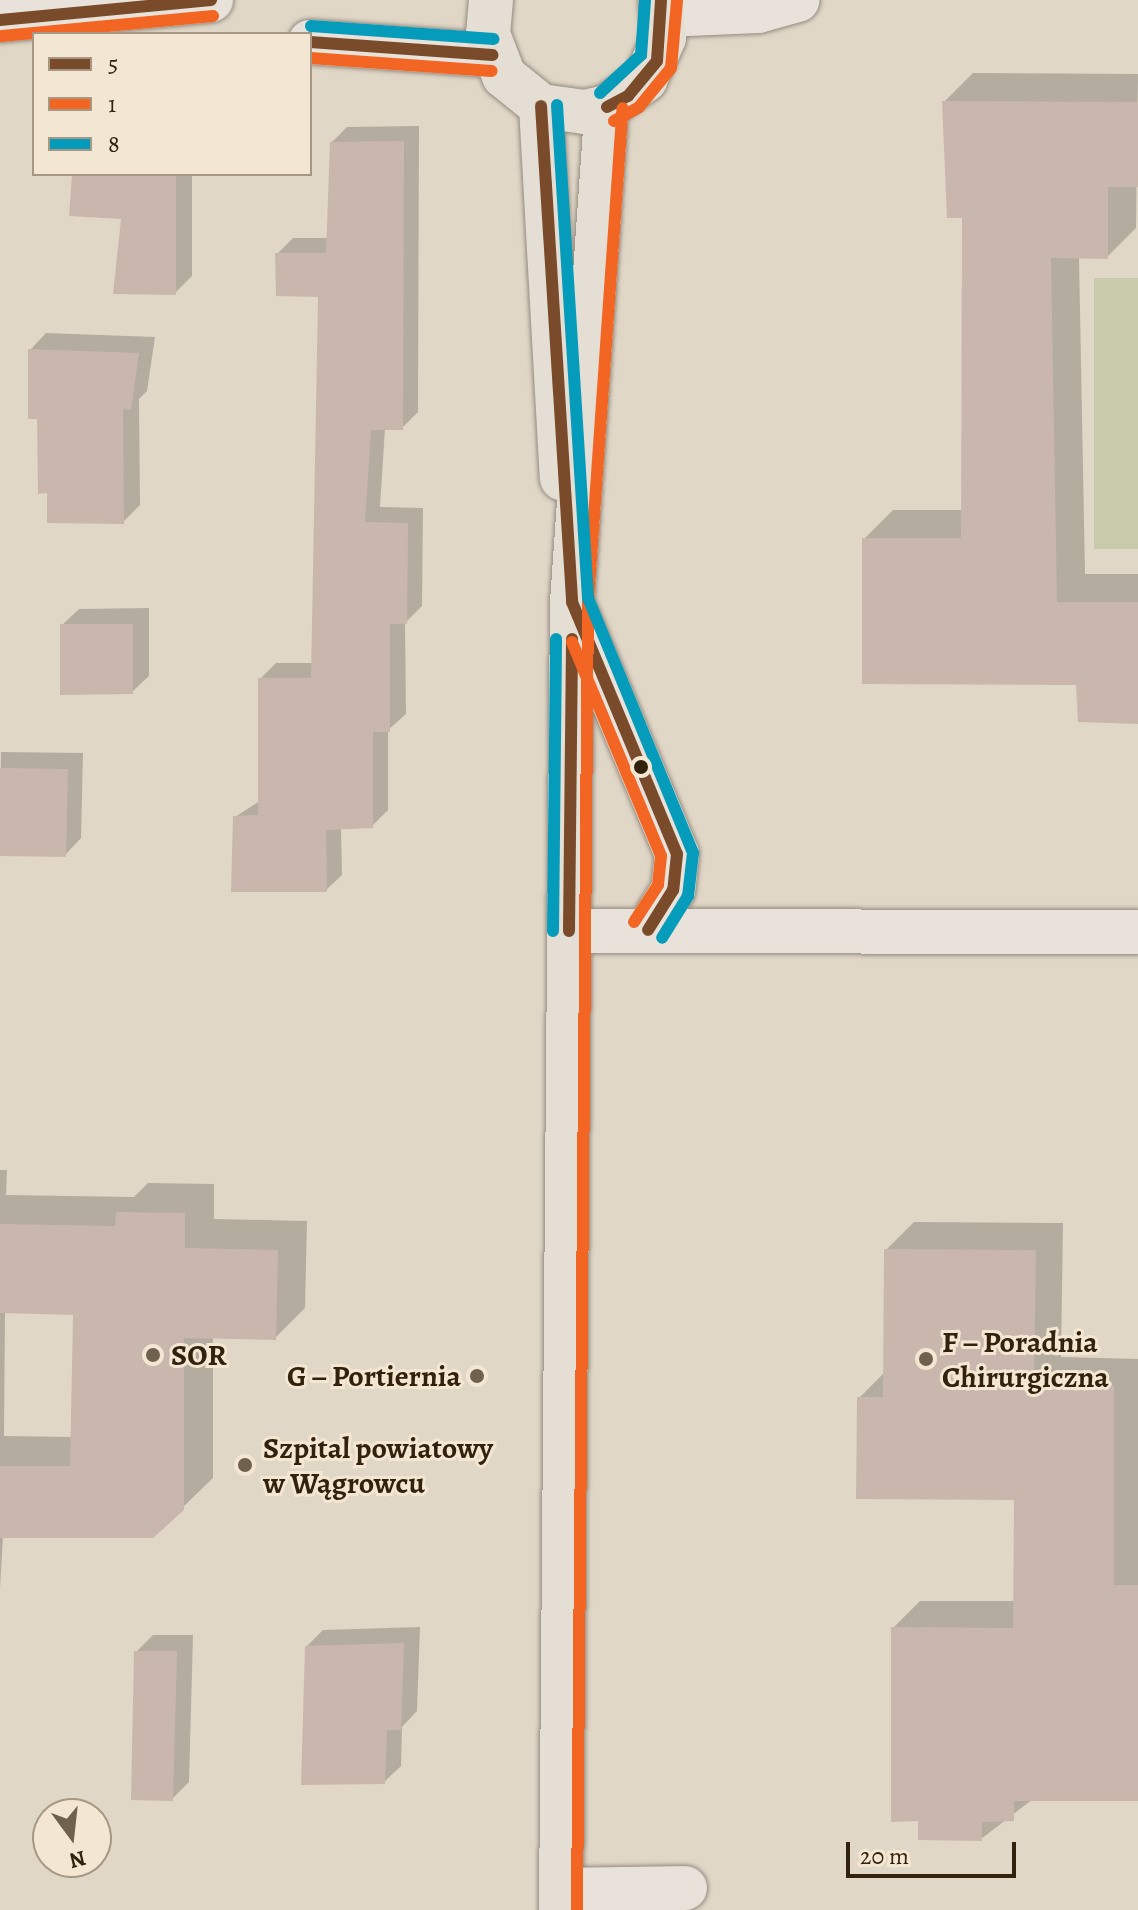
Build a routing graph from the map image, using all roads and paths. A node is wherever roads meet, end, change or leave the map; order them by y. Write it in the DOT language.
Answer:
graph roads {
  1 [pos="211,0"];
  2 [pos="491,0"];
  3 [pos="798,0"];
  4 [pos="663,7"];
  5 [pos="22,13"];
  6 [pos="160,32"];
  7 [pos="312,42"];
  8 [pos="493,55"];
  9 [pos="541,106"];
  10 [pos="607,107"];
  11 [pos="572,602"];
  12 [pos="648,930"];
  13 [pos="569,931"];
  14 [pos="1138,932"];
  15 [pos="685,1888"];
  16 [pos="561,1900"];
  1 -- 5 [label="street"];
  2 -- 8 [label="main road"];
  3 -- 4 [label="street"];
  4 -- 10 [label="main road"];
  5 -- 6 [label="street"];
  7 -- 8 [label="street"];
  8 -- 9 [label="main road"];
  9 -- 10 [label="main road"];
  9 -- 11 [label="main road"];
  10 -- 11 [label="main road"];
  11 -- 12 [label="street"];
  11 -- 13 [label="main road"];
  12 -- 13 [label="street"];
  12 -- 14 [label="street"];
  13 -- 16 [label="main road"];
  15 -- 16 [label="street"];
}
